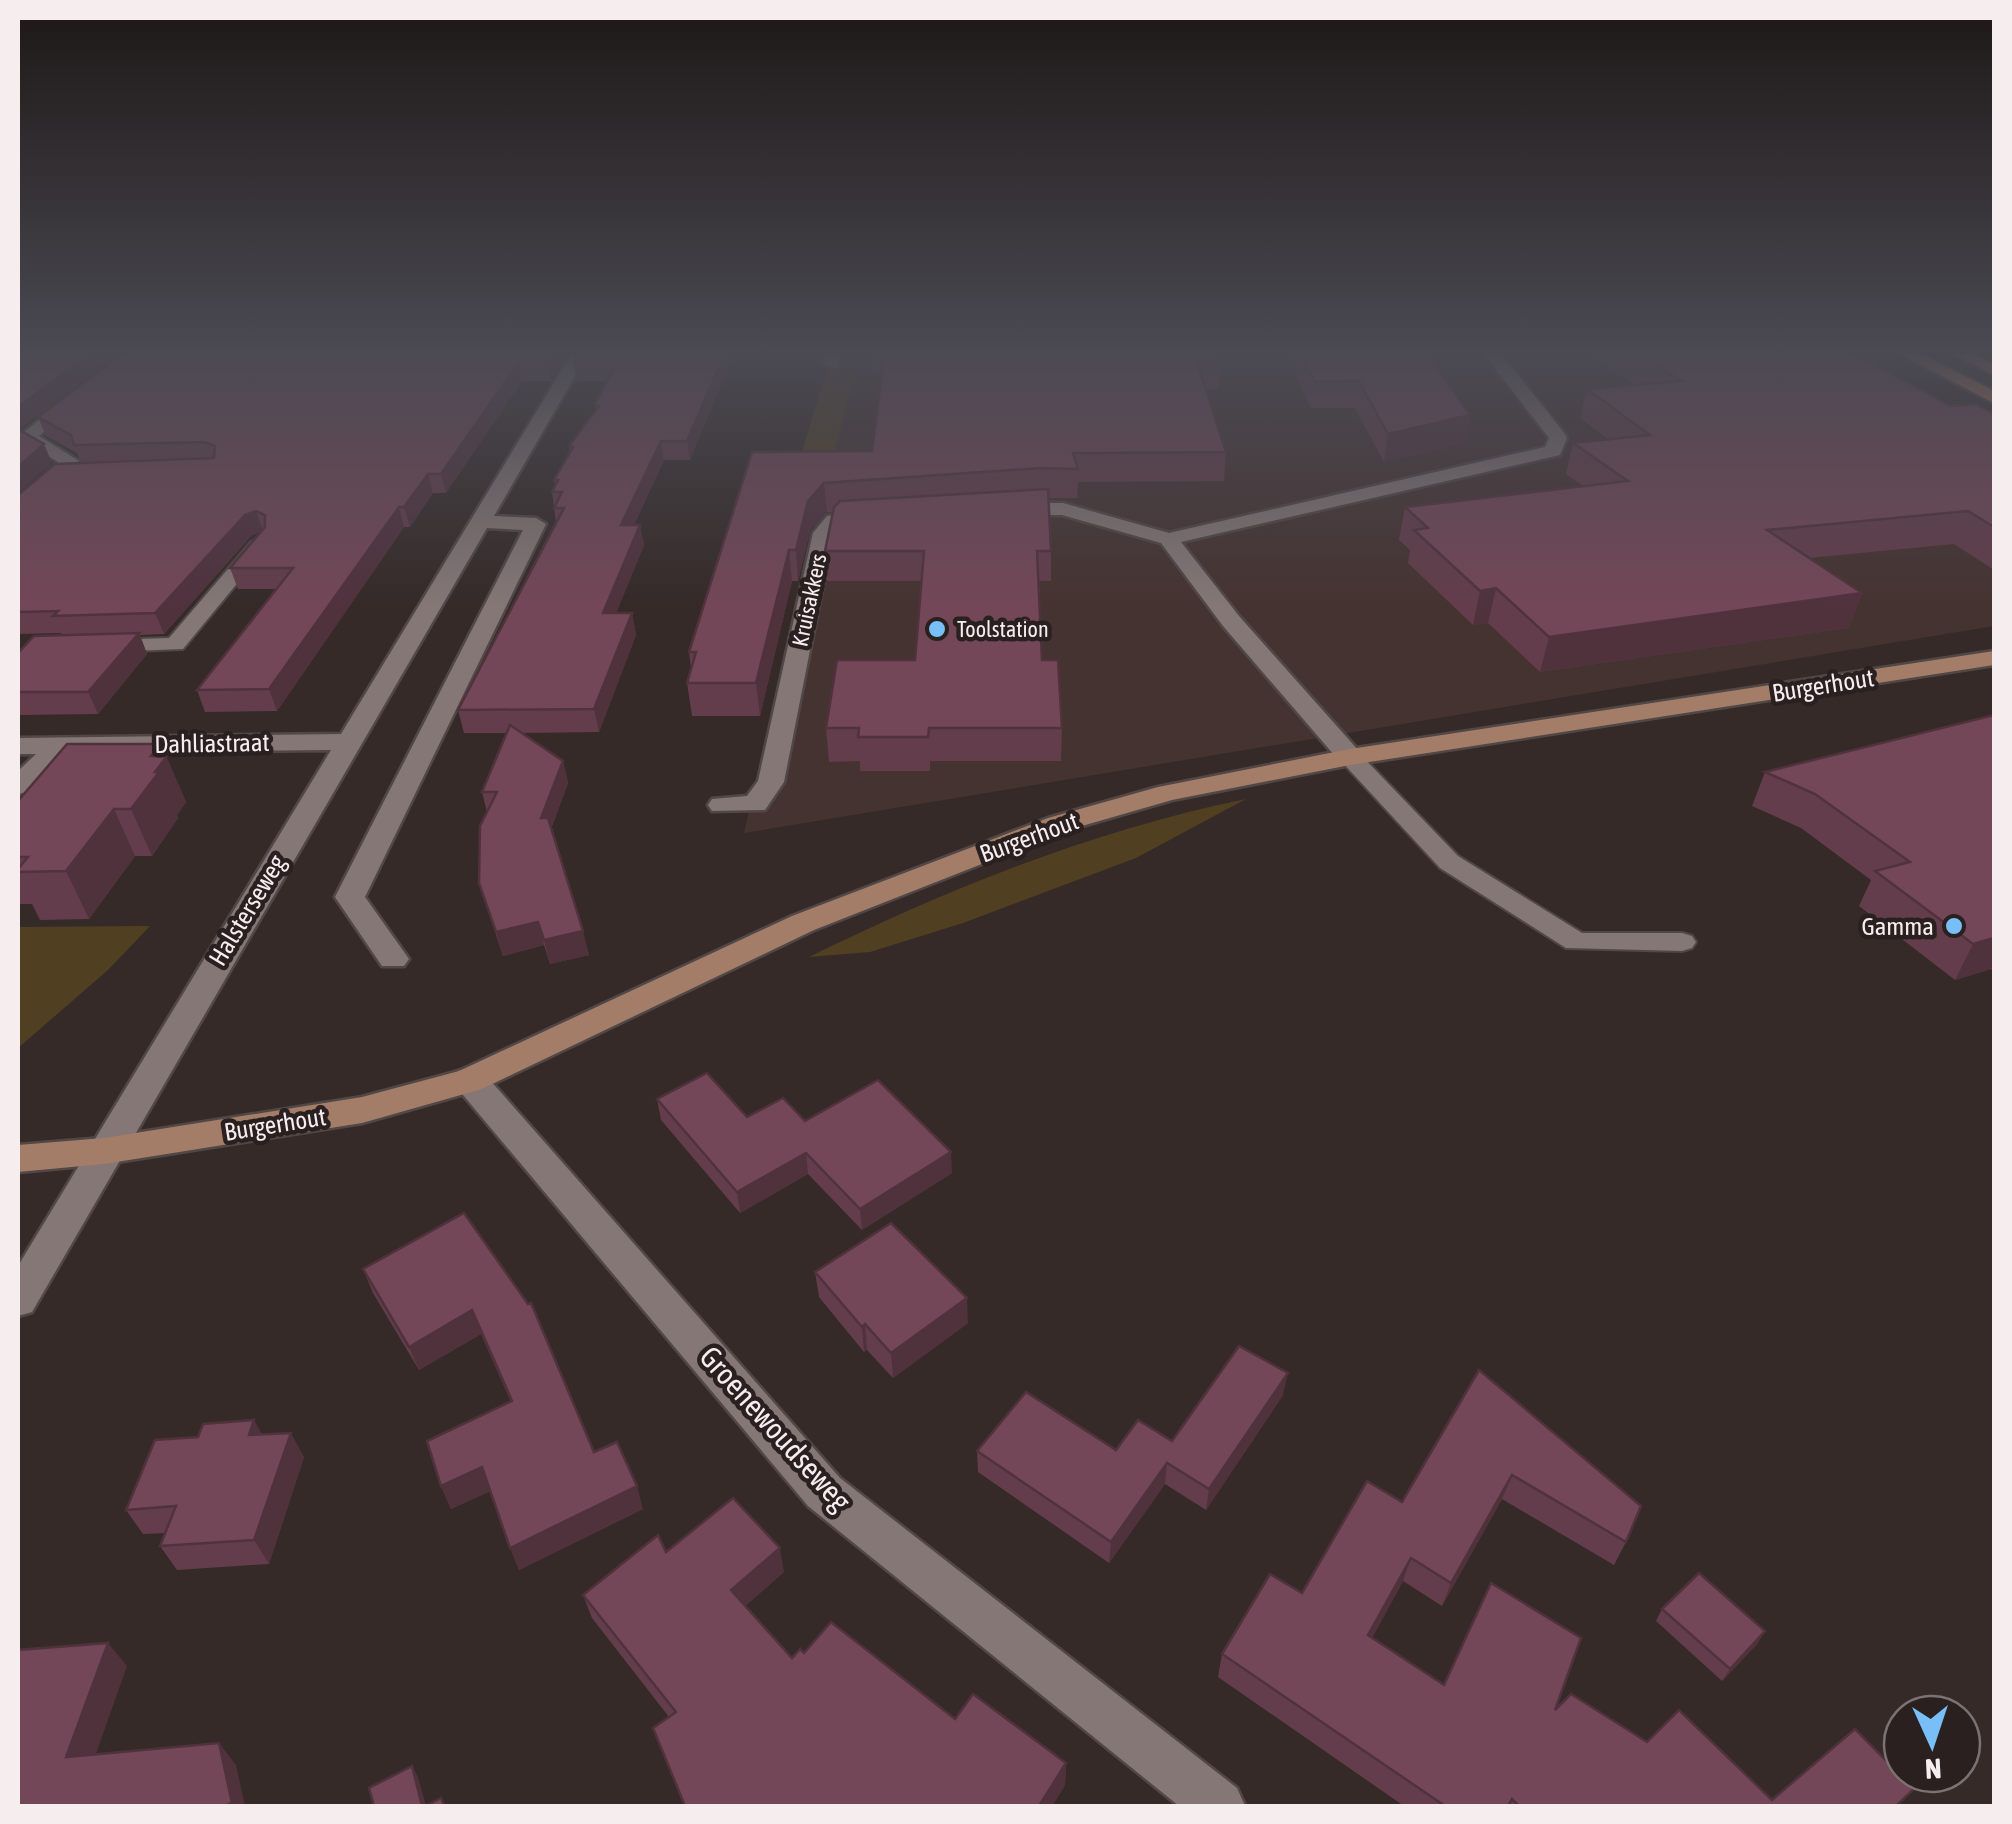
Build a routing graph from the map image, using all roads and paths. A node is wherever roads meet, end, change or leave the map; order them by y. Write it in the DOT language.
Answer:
graph roads {
  1 [pos="28,435"];
  2 [pos="532,435"];
  3 [pos="1556,435"];
  4 [pos="55,474"];
  5 [pos="94,474"];
  6 [pos="18,508"];
  7 [pos="982,510"];
  8 [pos="885,515"];
  9 [pos="480,522"];
  10 [pos="1168,539"];
  11 [pos="262,541"];
  12 [pos="77,647"];
  13 [pos="1994,658"];
  14 [pos="346,742"];
  15 [pos="59,745"];
  16 [pos="18,746"];
  17 [pos="1350,757"];
  18 [pos="18,786"];
  19 [pos="722,804"];
  20 [pos="1682,942"];
  21 [pos="394,959"];
  22 [pos="470,1080"];
  23 [pos="104,1151"];
  24 [pos="18,1159"];
  25 [pos="18,1300"];
  26 [pos="1218,1806"];
  1 -- 4 [label="street"];
  2 -- 9 [label="street, Halsterseweg"];
  3 -- 10 [label="street"];
  4 -- 5 [label="street"];
  4 -- 6 [label="street"];
  7 -- 10 [label="street"];
  8 -- 19 [label="street, Kruisakkers"];
  9 -- 14 [label="street, Halsterseweg"];
  9 -- 21 [label="street"];
  10 -- 17 [label="street"];
  11 -- 12 [label="lane"];
  13 -- 17 [label="street, Burgerhout"];
  14 -- 15 [label="street, Dahliastraat"];
  14 -- 23 [label="street, Halsterseweg"];
  15 -- 16 [label="street, Dahliastraat"];
  15 -- 18 [label="street"];
  17 -- 20 [label="lane"];
  17 -- 22 [label="street, Burgerhout"];
  22 -- 23 [label="street, Burgerhout"];
  22 -- 26 [label="street, Groenewoudseweg"];
  23 -- 24 [label="street, Burgerhout"];
  23 -- 25 [label="street, Halsterseweg"];
}
